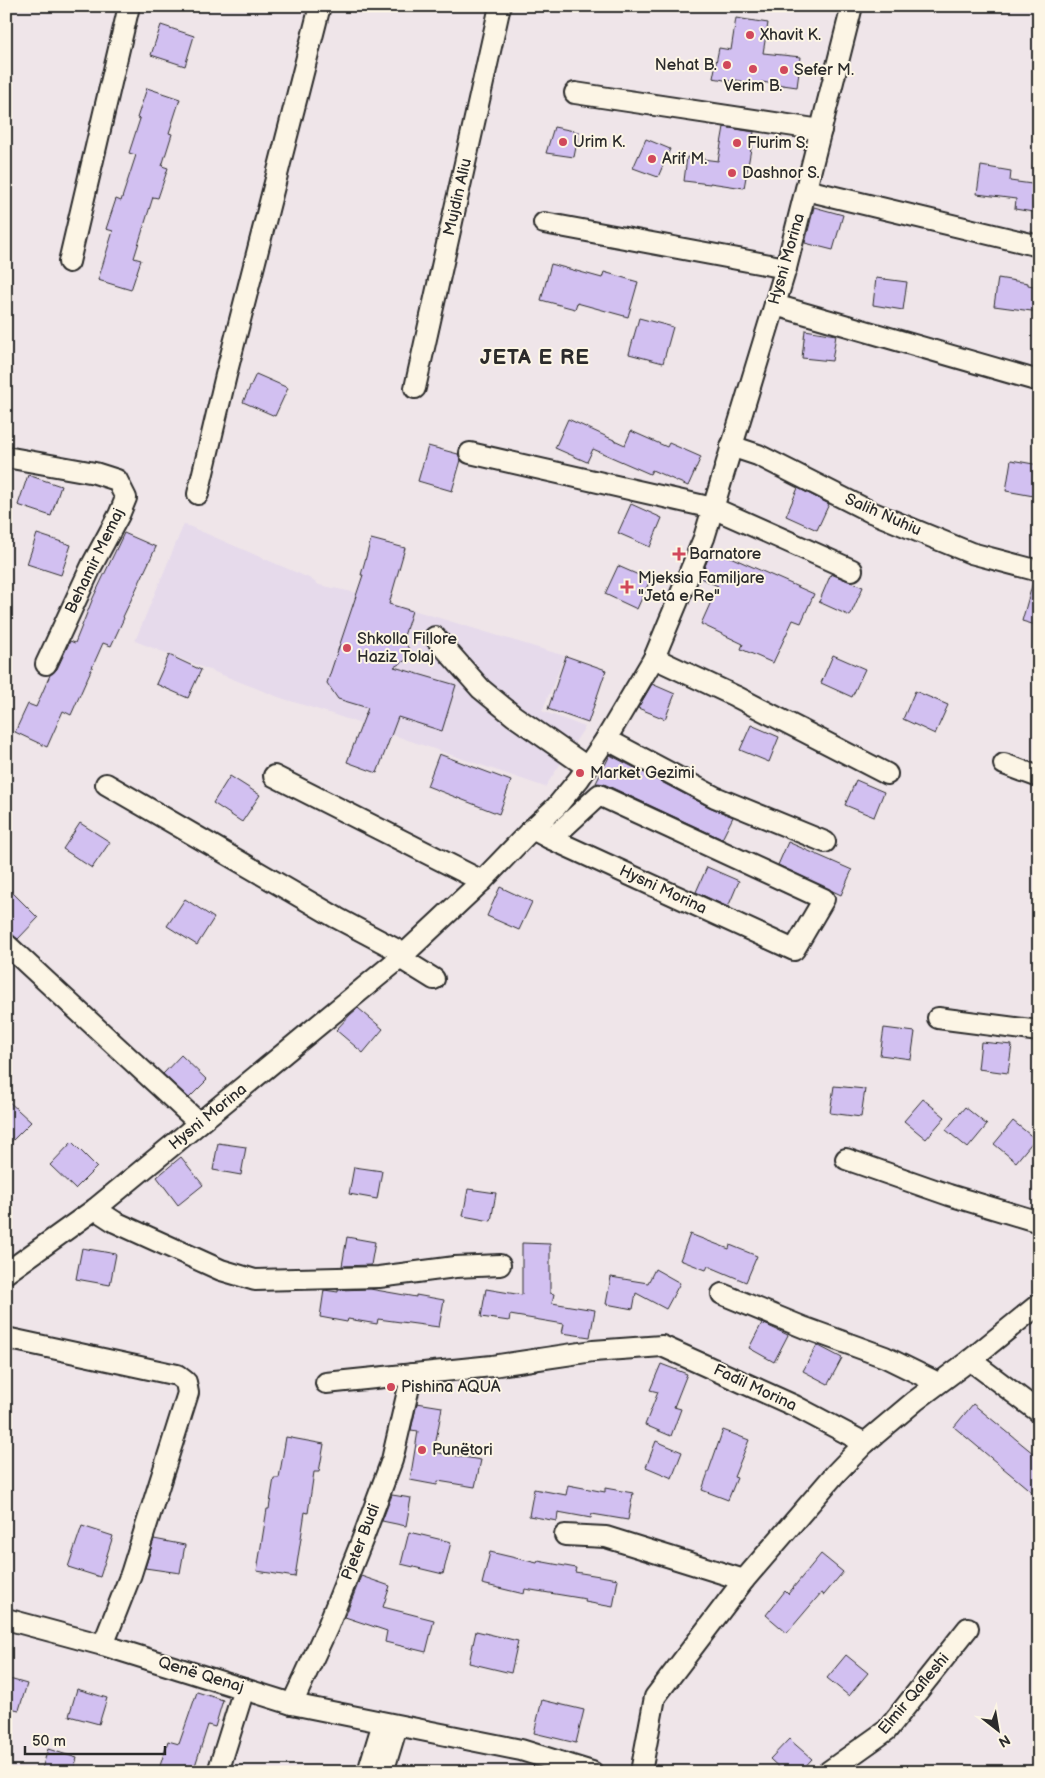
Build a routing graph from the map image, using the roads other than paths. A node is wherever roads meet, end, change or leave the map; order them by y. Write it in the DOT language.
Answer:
graph roads {
  1 [pos="129,6"];
  2 [pos="320,6"];
  3 [pos="500,6"];
  4 [pos="852,6"];
  5 [pos="575,93"];
  6 [pos="820,130"];
  7 [pos="806,190"];
  8 [pos="544,223"];
  9 [pos="1039,246"];
  10 [pos="69,262"];
  11 [pos="786,268"];
  12 [pos="774,304"];
  13 [pos="1039,381"];
  14 [pos="415,388"];
  15 [pos="731,446"];
  16 [pos="470,453"];
  17 [pos="6,458"];
  18 [pos="198,494"];
  19 [pos="712,508"];
  20 [pos="852,570"];
  21 [pos="1039,571"];
  22 [pos="435,637"];
  23 [pos="654,658"];
  24 [pos="46,664"];
  25 [pos="606,739"];
  26 [pos="1004,764"];
  27 [pos="587,767"];
  28 [pos="887,774"];
  29 [pos="274,776"];
  30 [pos="1039,777"];
  31 [pos="106,784"];
  32 [pos="540,834"];
  33 [pos="826,842"];
  34 [pos="482,882"];
  35 [pos="6,944"];
  36 [pos="402,956"];
  37 [pos="434,979"];
  38 [pos="938,1018"];
  39 [pos="1039,1031"];
  40 [pos="200,1123"];
  41 [pos="846,1159"];
  42 [pos="96,1209"];
  43 [pos="1039,1222"];
  44 [pos="500,1265"];
  45 [pos="6,1273"];
  46 [pos="722,1294"];
  47 [pos="1039,1304"];
  48 [pos="6,1338"];
  49 [pos="970,1360"];
  50 [pos="412,1374"];
  51 [pos="326,1383"];
  52 [pos="938,1384"];
  53 [pos="1039,1412"];
  54 [pos="865,1443"];
  55 [pos="565,1535"];
  56 [pos="744,1580"];
  57 [pos="6,1620"];
  58 [pos="968,1628"];
  59 [pos="103,1645"];
  60 [pos="244,1689"];
  61 [pos="292,1704"];
  62 [pos="390,1724"];
  63 [pos="218,1772"];
  64 [pos="368,1772"];
  65 [pos="383,1772"];
  66 [pos="592,1772"];
  67 [pos="641,1772"];
  68 [pos="828,1772"];
  1 -- 10 [label="street"];
  2 -- 18 [label="street"];
  3 -- 14 [label="street, Mujdin Aliu"];
  4 -- 6 [label="street, Hysni Morina"];
  5 -- 6 [label="street"];
  6 -- 7 [label="street, Hysni Morina"];
  7 -- 9 [label="street"];
  7 -- 11 [label="street, Hysni Morina"];
  8 -- 11 [label="street"];
  11 -- 12 [label="street, Hysni Morina"];
  12 -- 13 [label="street"];
  12 -- 15 [label="street, Hysni Morina"];
  15 -- 19 [label="street, Hysni Morina"];
  15 -- 21 [label="street, Salih Nuhiu"];
  16 -- 19 [label="street"];
  17 -- 24 [label="street, Behamir Memaj"];
  19 -- 20 [label="street"];
  19 -- 23 [label="street, Hysni Morina"];
  22 -- 27 [label="street"];
  23 -- 25 [label="street, Hysni Morina"];
  23 -- 28 [label="street"];
  25 -- 27 [label="street, Hysni Morina"];
  25 -- 33 [label="street"];
  26 -- 30 [label="street"];
  27 -- 32 [label="street, Hysni Morina"];
  29 -- 34 [label="street"];
  31 -- 36 [label="street"];
  32 -- 32 [label="street, Hysni Morina"];
  32 -- 34 [label="street, Hysni Morina"];
  34 -- 36 [label="street, Hysni Morina"];
  35 -- 40 [label="street"];
  36 -- 37 [label="street"];
  36 -- 40 [label="street, Hysni Morina"];
  38 -- 39 [label="street"];
  40 -- 42 [label="street, Hysni Morina"];
  41 -- 43 [label="street"];
  42 -- 44 [label="street"];
  42 -- 45 [label="street, Hysni Morina"];
  46 -- 52 [label="street"];
  47 -- 49 [label="street"];
  48 -- 59 [label="street"];
  49 -- 52 [label="street"];
  49 -- 53 [label="street"];
  50 -- 51 [label="street"];
  50 -- 54 [label="street, Fadil Morina"];
  50 -- 61 [label="street, Pjeter Budi"];
  52 -- 54 [label="street"];
  54 -- 56 [label="street"];
  55 -- 56 [label="street"];
  56 -- 67 [label="street"];
  57 -- 59 [label="street, Qenë Qenaj"];
  58 -- 68 [label="street, Elmir Qafleshi"];
  59 -- 60 [label="street, Qenë Qenaj"];
  60 -- 61 [label="street, Qenë Qenaj"];
  60 -- 63 [label="street"];
  61 -- 62 [label="street, Qenë Qenaj"];
  62 -- 64 [label="street"];
  62 -- 65 [label="street"];
  62 -- 66 [label="street, Qenë Qenaj"];
}
